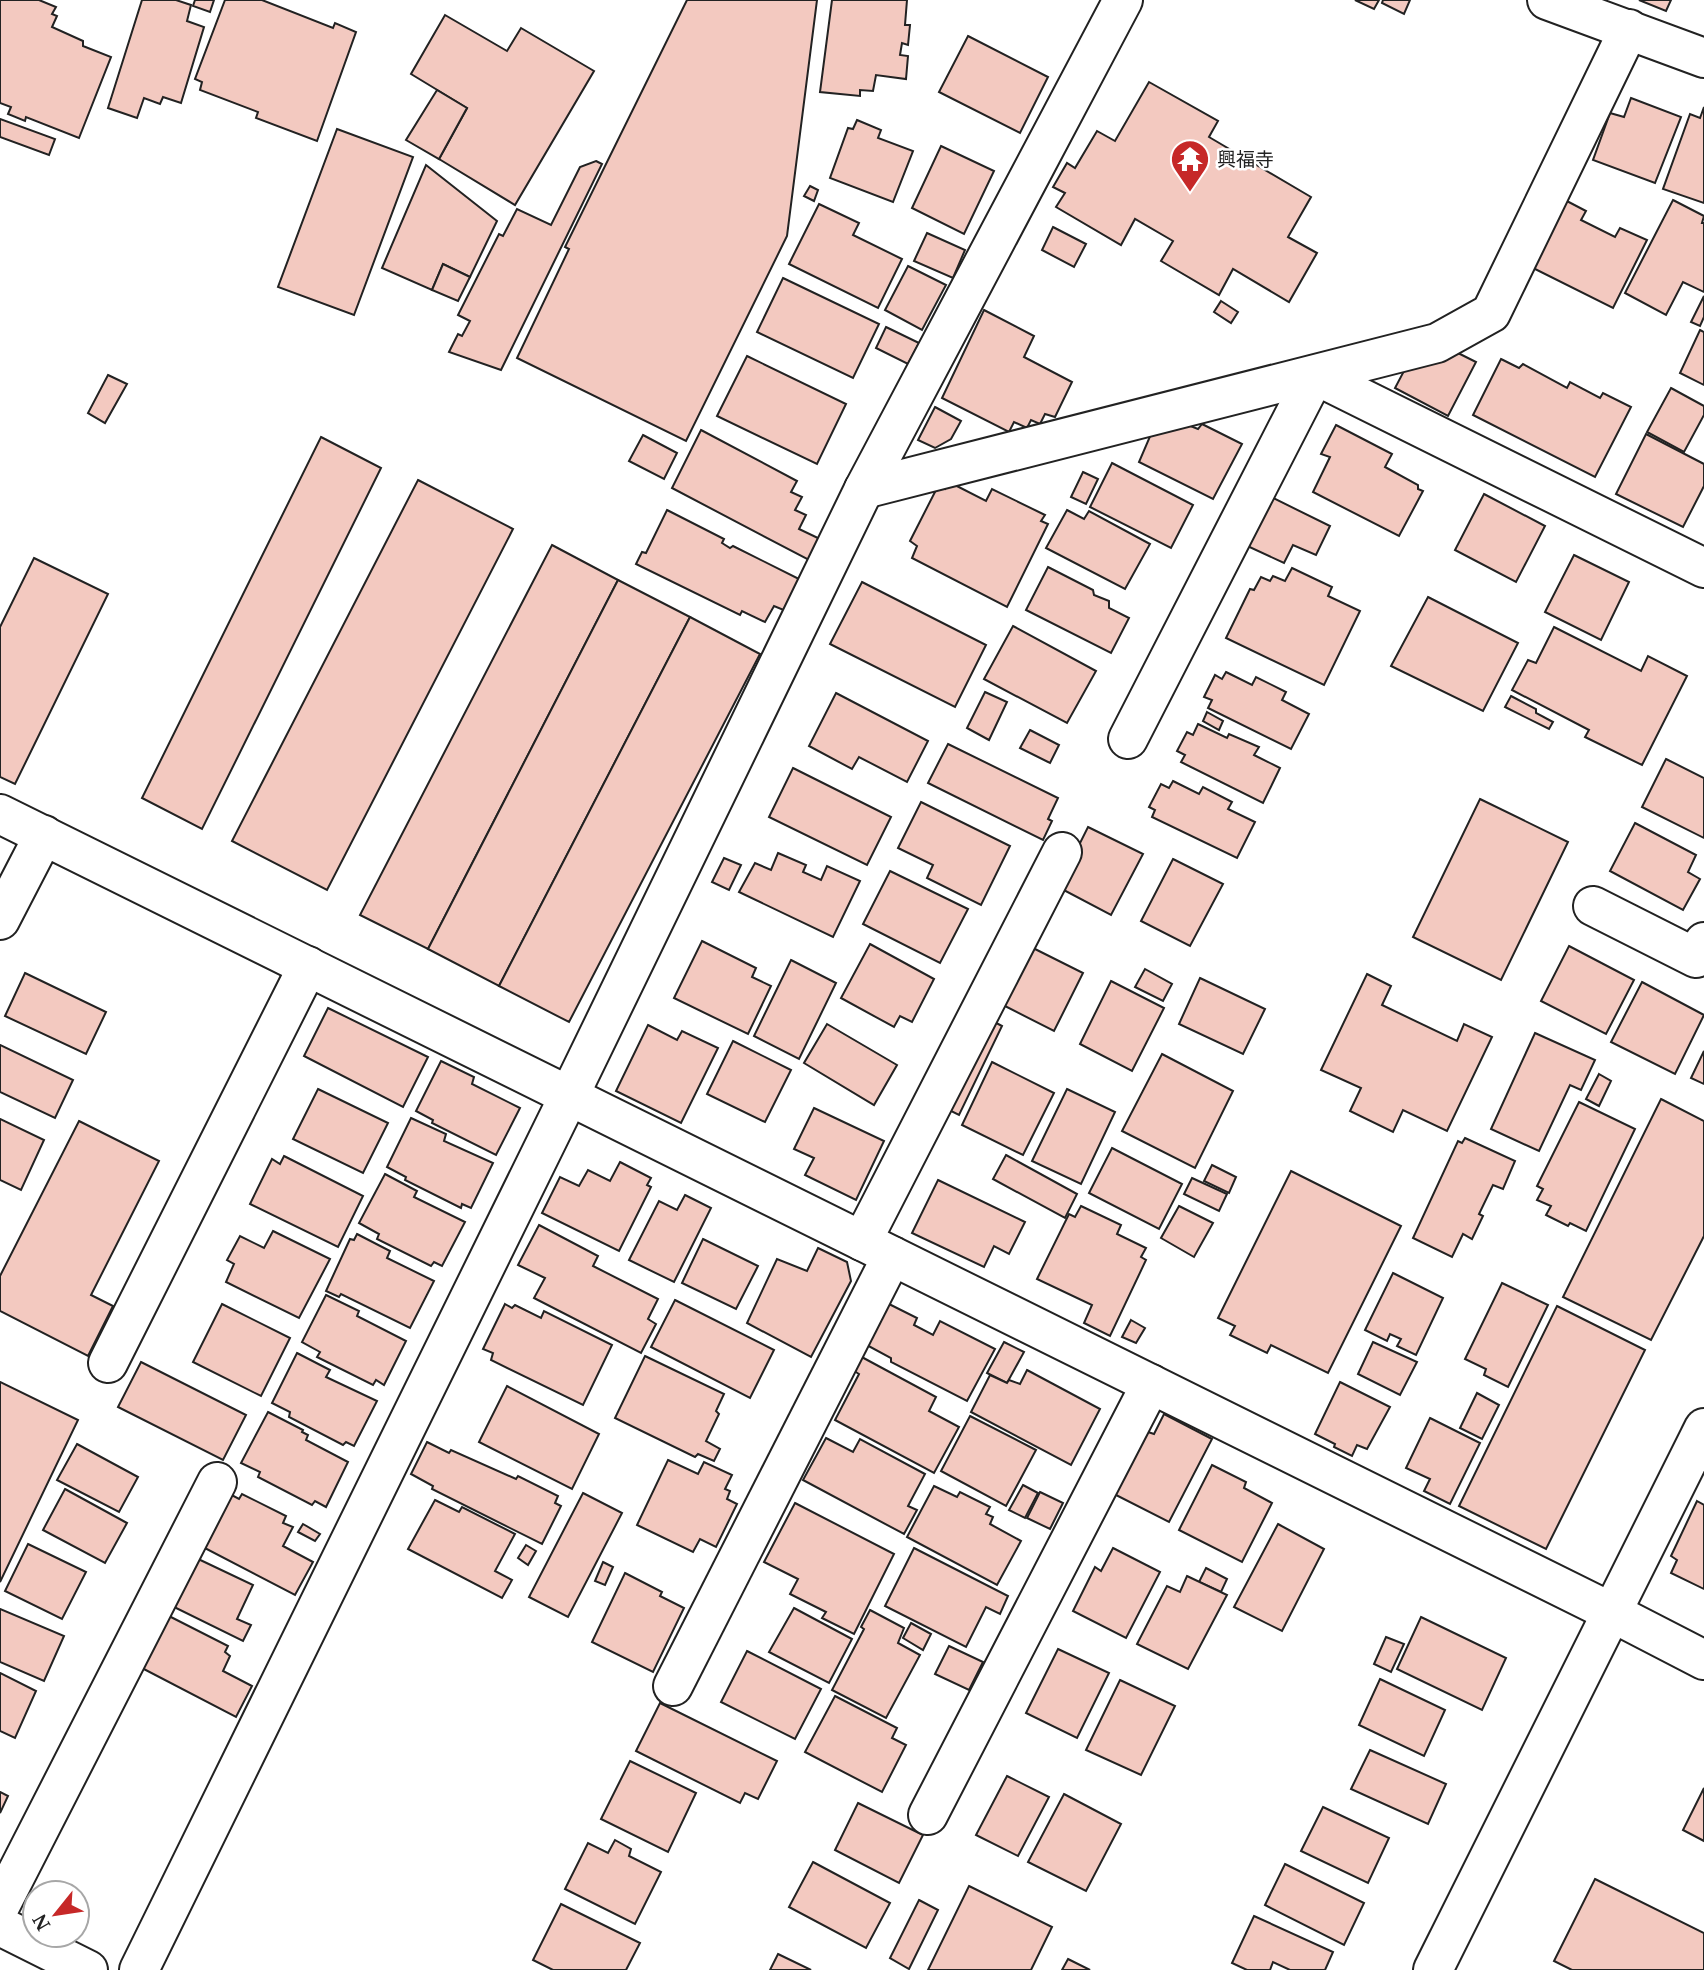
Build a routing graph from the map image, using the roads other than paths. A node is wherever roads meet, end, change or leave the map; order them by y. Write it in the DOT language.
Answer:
graph roads {
  1 [pos="1123,0"];
  2 [pos="1547,0"];
  3 [pos="1629,29"];
  4 [pos="1704,58"];
  5 [pos="1315,375"];
  6 [pos="864,489"];
  7 [pos="1704,568"];
  8 [pos="1128,739"];
  9 [pos="0,814"];
  10 [pos="44,835"];
  11 [pos="1062,852"];
  12 [pos="1593,906"];
  13 [pos="0,920"];
  14 [pos="1704,942"];
  15 [pos="309,966"];
  16 [pos="569,1096"];
  17 [pos="877,1249"];
  18 [pos="108,1363"];
  19 [pos="1151,1384"];
  20 [pos="1704,1428"];
  21 [pos="217,1482"];
  22 [pos="1613,1613"];
  23 [pos="1704,1660"];
  24 [pos="673,1686"];
  25 [pos="928,1815"];
  26 [pos="0,1906"];
  27 [pos="0,1926"];
  28 [pos="88,1970"];
  29 [pos="139,1970"];
  30 [pos="1433,1970"];
  1 -- 6 [label="street"];
  2 -- 3 [label="street"];
  3 -- 4 [label="street"];
  3 -- 5 [label="street"];
  5 -- 6 [label="street"];
  5 -- 7 [label="street"];
  5 -- 8 [label="street"];
  6 -- 16 [label="street"];
  9 -- 10 [label="street"];
  10 -- 13 [label="street"];
  10 -- 15 [label="street"];
  11 -- 17 [label="street"];
  12 -- 14 [label="street"];
  15 -- 16 [label="street"];
  15 -- 18 [label="street"];
  16 -- 17 [label="street"];
  16 -- 29 [label="street"];
  17 -- 19 [label="street"];
  17 -- 24 [label="street"];
  19 -- 22 [label="street"];
  19 -- 25 [label="street"];
  20 -- 22 [label="street"];
  21 -- 26 [label="street"];
  22 -- 23 [label="street"];
  22 -- 30 [label="street"];
  27 -- 28 [label="street"];
}
